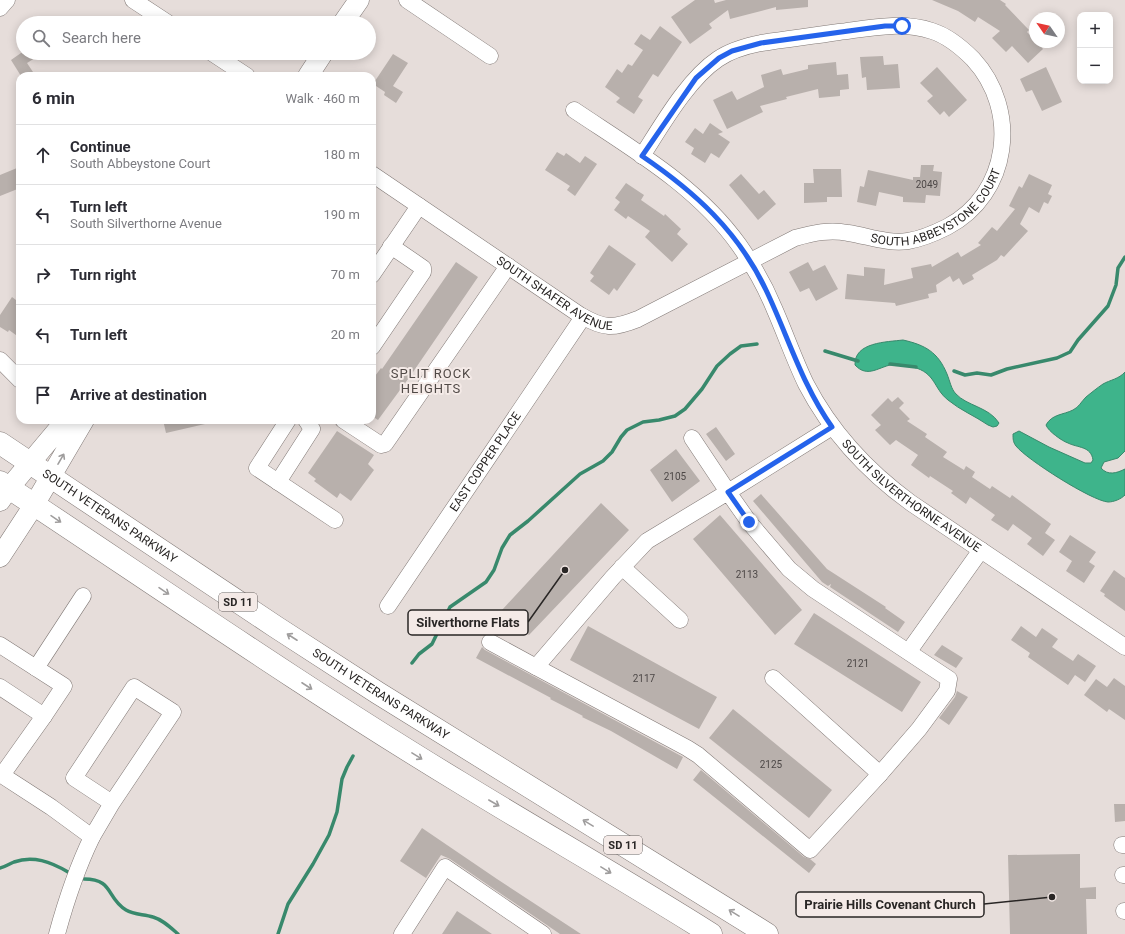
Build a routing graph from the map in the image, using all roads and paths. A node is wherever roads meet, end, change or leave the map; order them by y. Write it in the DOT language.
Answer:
graph roads {
  1 [pos="7,0"];
  2 [pos="133,0"];
  3 [pos="359,0"];
  4 [pos="407,0"];
  5 [pos="0,8"];
  6 [pos="157,16"];
  7 [pos="348,16"];
  8 [pos="490,56"];
  9 [pos="223,60"];
  10 [pos="318,60"];
  11 [pos="241,72"];
  12 [pos="311,72"];
  13 [pos="574,110"];
  14 [pos="642,156"];
  15 [pos="376,177"];
  16 [pos="419,206"];
  17 [pos="391,246"];
  18 [pos="750,261"];
  19 [pos="508,266"];
  20 [pos="376,269"];
  21 [pos="583,317"];
  22 [pos="376,340"];
  23 [pos="0,360"];
  24 [pos="16,376"];
  25 [pos="63,424"];
  26 [pos="82,424"];
  27 [pos="285,424"];
  28 [pos="309,424"];
  29 [pos="349,424"];
  30 [pos="832,427"];
  31 [pos="692,438"];
  32 [pos="0,443"];
  33 [pos="30,463"];
  34 [pos="50,477"];
  35 [pos="278,482"];
  36 [pos="3,490"];
  37 [pos="728,492"];
  38 [pos="34,505"];
  39 [pos="334,520"];
  40 [pos="981,550"];
  41 [pos="0,557"];
  42 [pos="622,567"];
  43 [pos="83,596"];
  44 [pos="388,606"];
  45 [pos="680,620"];
  46 [pos="490,642"];
  47 [pos="0,645"];
  48 [pos="1125,647"];
  49 [pos="909,651"];
  50 [pos="536,667"];
  51 [pos="36,668"];
  52 [pos="773,678"];
  53 [pos="0,687"];
  54 [pos="44,716"];
  55 [pos="880,774"];
  56 [pos="1,775"];
  57 [pos="112,803"];
  58 [pos="92,837"];
  59 [pos="57,934"];
  60 [pos="402,934"];
  61 [pos="543,934"];
  62 [pos="711,934"];
  63 [pos="767,934"];
  1 -- 5 [label="street"];
  2 -- 6 [label="street"];
  3 -- 7 [label="main road"];
  4 -- 8 [label="street"];
  9 -- 11 [label="street"];
  10 -- 12 [label="main road"];
  13 -- 14 [label="street, SOUTH SILVERTHORNE AVENUE"];
  14 -- 18 [label="street, SOUTH SILVERTHORNE AVENUE"];
  14 -- 18 [label="street, SOUTH ABBEYSTONE COURT"];
  15 -- 16 [label="street, SOUTH SHAFER AVENUE"];
  16 -- 17 [label="street"];
  16 -- 19 [label="street, SOUTH SHAFER AVENUE"];
  17 -- 20 [label="street"];
  17 -- 22 [label="street"];
  18 -- 21 [label="street, SOUTH SHAFER AVENUE"];
  18 -- 30 [label="street, SOUTH SILVERTHORNE AVENUE"];
  19 -- 21 [label="street, SOUTH SHAFER AVENUE"];
  19 -- 29 [label="street"];
  21 -- 44 [label="street, EAST COPPER PLACE"];
  23 -- 24 [label="street"];
  25 -- 33 [label="main road"];
  34 -- 26 [label="main road, one-way"];
  27 -- 35 [label="street"];
  28 -- 35 [label="street"];
  30 -- 37 [label="street"];
  30 -- 40 [label="street, SOUTH SILVERTHORNE AVENUE"];
  31 -- 37 [label="street"];
  32 -- 33 [label="highway, SOUTH VETERANS PARKWAY / SD 11"];
  33 -- 34 [label="highway, SOUTH VETERANS PARKWAY / SD 11"];
  33 -- 36 [label="main road"];
  34 -- 38 [label="main road"];
  63 -- 34 [label="highway, SOUTH VETERANS PARKWAY / SD 11, one-way"];
  35 -- 39 [label="street"];
  36 -- 38 [label="highway, SD 11"];
  37 -- 42 [label="street"];
  37 -- 49 [label="street"];
  38 -- 41 [label="main road"];
  38 -- 62 [label="highway, SD 11, one-way"];
  40 -- 48 [label="street, SOUTH SILVERTHORNE AVENUE"];
  40 -- 49 [label="street"];
  42 -- 45 [label="street"];
  42 -- 50 [label="street"];
  43 -- 51 [label="street"];
  46 -- 50 [label="street"];
  47 -- 51 [label="street"];
  49 -- 55 [label="street"];
  50 -- 55 [label="street"];
  51 -- 54 [label="street"];
  52 -- 55 [label="street"];
  53 -- 54 [label="street"];
  54 -- 56 [label="street"];
  56 -- 58 [label="street"];
  57 -- 57 [label="street"];
  57 -- 58 [label="street"];
  58 -- 59 [label="street"];
  60 -- 61 [label="street"];
}
